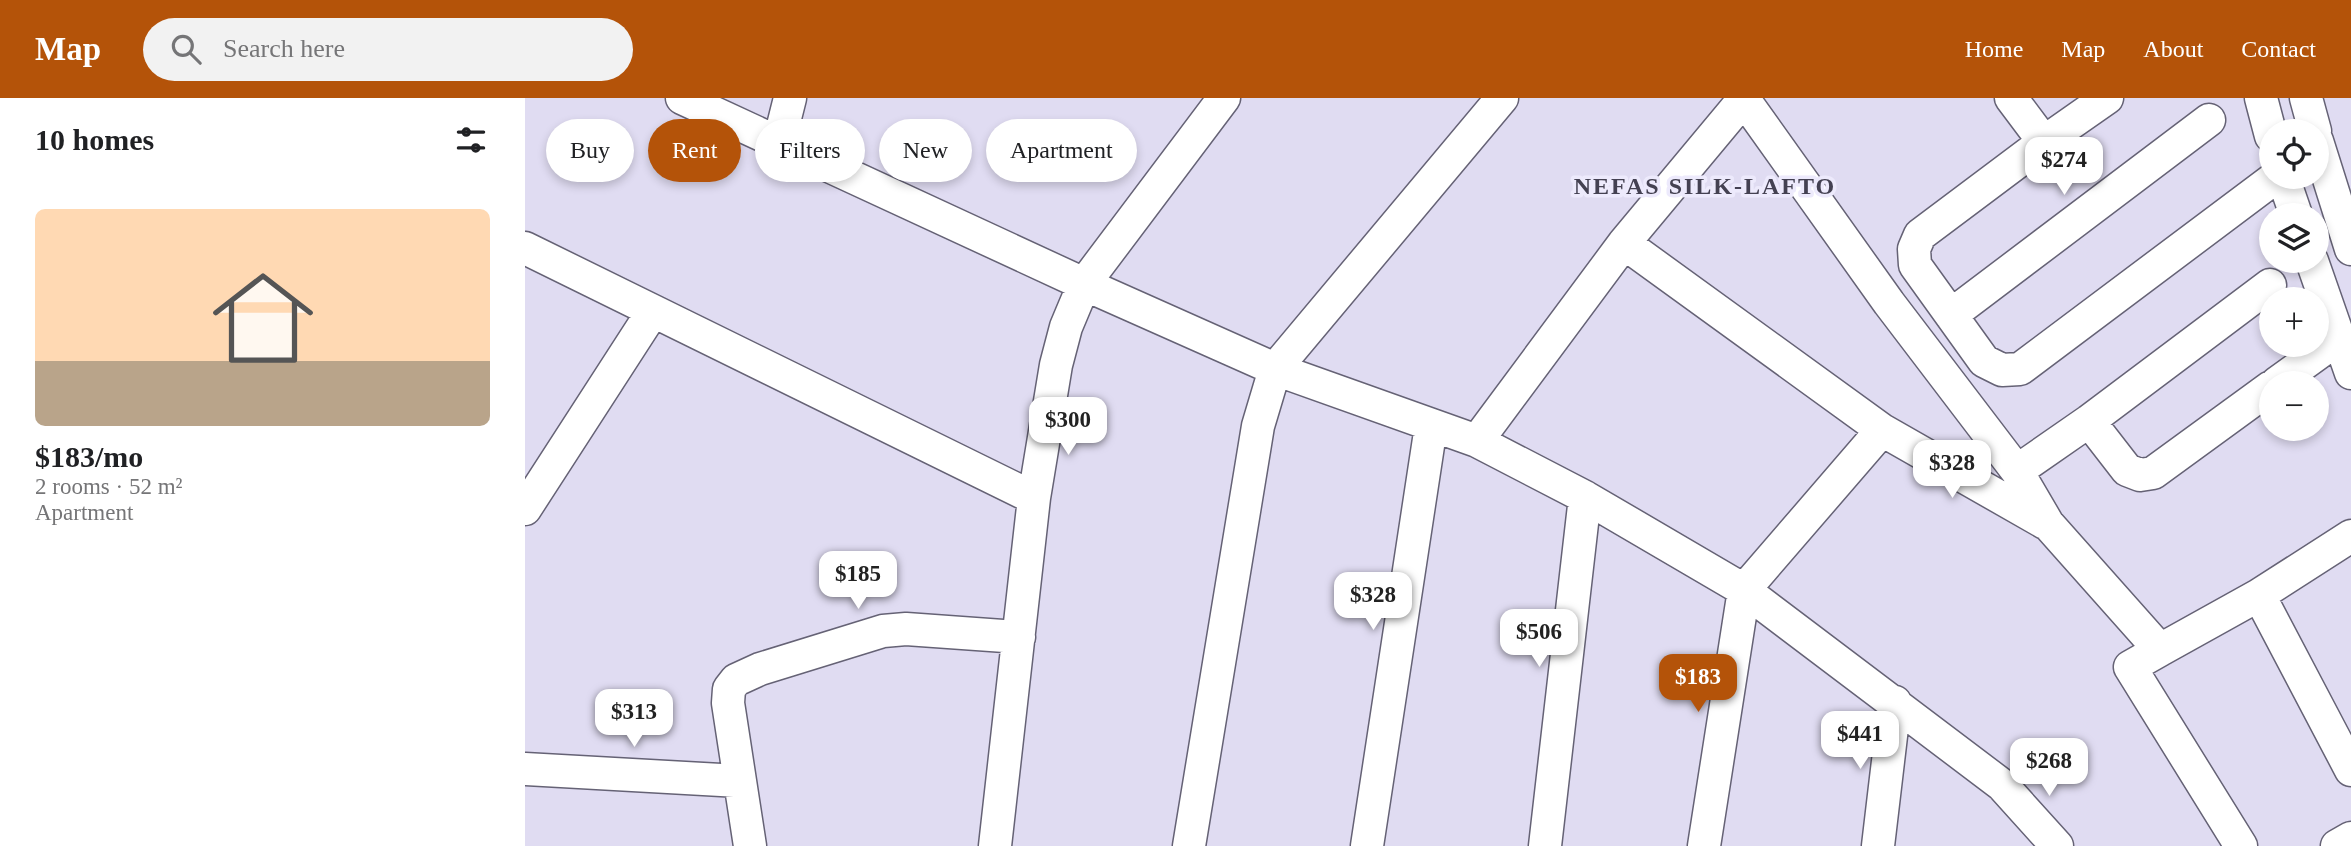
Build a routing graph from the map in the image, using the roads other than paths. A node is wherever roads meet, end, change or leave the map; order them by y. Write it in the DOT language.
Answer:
graph roads {
  1 [pos="682,98"];
  2 [pos="790,98"];
  3 [pos="1224,98"];
  4 [pos="1502,98"];
  5 [pos="2011,98"];
  6 [pos="2107,98"];
  7 [pos="2261,98"];
  8 [pos="2306,98"];
  9 [pos="1744,99"];
  10 [pos="785,119"];
  11 [pos="2267,119"];
  12 [pos="2312,119"];
  13 [pos="2209,120"];
  14 [pos="755,131"];
  15 [pos="2044,142"];
  16 [pos="2329,179"];
  17 [pos="865,182"];
  18 [pos="2260,189"];
  19 [pos="1624,243"];
  20 [pos="525,248"];
  21 [pos="2351,249"];
  22 [pos="2316,273"];
  23 [pos="1084,284"];
  24 [pos="2270,285"];
  25 [pos="653,311"];
  26 [pos="1951,315"];
  27 [pos="2339,338"];
  28 [pos="1275,369"];
  29 [pos="2294,371"];
  30 [pos="2351,373"];
  31 [pos="2259,396"];
  32 [pos="2089,421"];
  33 [pos="1431,426"];
  34 [pos="1882,430"];
  35 [pos="1477,441"];
  36 [pos="2017,471"];
  37 [pos="1034,498"];
  38 [pos="1585,498"];
  39 [pos="525,509"];
  40 [pos="2048,524"];
  41 [pos="2351,536"];
  42 [pos="1744,590"];
  43 [pos="2259,595"];
  44 [pos="1019,637"];
  45 [pos="2160,650"];
  46 [pos="1895,702"];
  47 [pos="525,769"];
  48 [pos="2351,769"];
  49 [pos="739,781"];
  50 [pos="2351,838"];
  51 [pos="750,846"];
  52 [pos="995,846"];
  53 [pos="1189,846"];
  54 [pos="1367,846"];
  55 [pos="1545,846"];
  56 [pos="1704,846"];
  57 [pos="1878,846"];
  58 [pos="2057,846"];
  59 [pos="2241,846"];
  60 [pos="2337,846"];
  1 -- 14 [label="street"];
  2 -- 10 [label="street"];
  3 -- 23 [label="street"];
  4 -- 28 [label="street"];
  5 -- 15 [label="street"];
  6 -- 15 [label="street"];
  7 -- 11 [label="street"];
  8 -- 12 [label="street"];
  9 -- 19 [label="street"];
  9 -- 36 [label="street"];
  13 -- 26 [label="street"];
  15 -- 26 [label="street"];
  16 -- 21 [label="street"];
  17 -- 23 [label="street"];
  18 -- 26 [label="street"];
  19 -- 34 [label="street"];
  19 -- 35 [label="street"];
  20 -- 25 [label="street"];
  22 -- 27 [label="street"];
  23 -- 28 [label="street"];
  23 -- 37 [label="street"];
  24 -- 32 [label="street"];
  25 -- 37 [label="street"];
  25 -- 39 [label="street"];
  27 -- 29 [label="street"];
  27 -- 30 [label="street"];
  28 -- 33 [label="street"];
  28 -- 53 [label="street"];
  31 -- 32 [label="street"];
  32 -- 36 [label="street"];
  33 -- 35 [label="street"];
  33 -- 54 [label="street"];
  34 -- 40 [label="street"];
  34 -- 42 [label="street"];
  35 -- 38 [label="street"];
  36 -- 40 [label="street"];
  37 -- 44 [label="street"];
  38 -- 42 [label="street"];
  38 -- 55 [label="street"];
  40 -- 45 [label="street"];
  41 -- 43 [label="street"];
  42 -- 46 [label="street"];
  42 -- 56 [label="street"];
  43 -- 45 [label="street"];
  43 -- 48 [label="street"];
  44 -- 49 [label="street"];
  44 -- 52 [label="street"];
  45 -- 59 [label="street"];
  46 -- 57 [label="street"];
  46 -- 58 [label="street"];
  47 -- 49 [label="street"];
  49 -- 51 [label="street"];
  50 -- 60 [label="street"];
}
